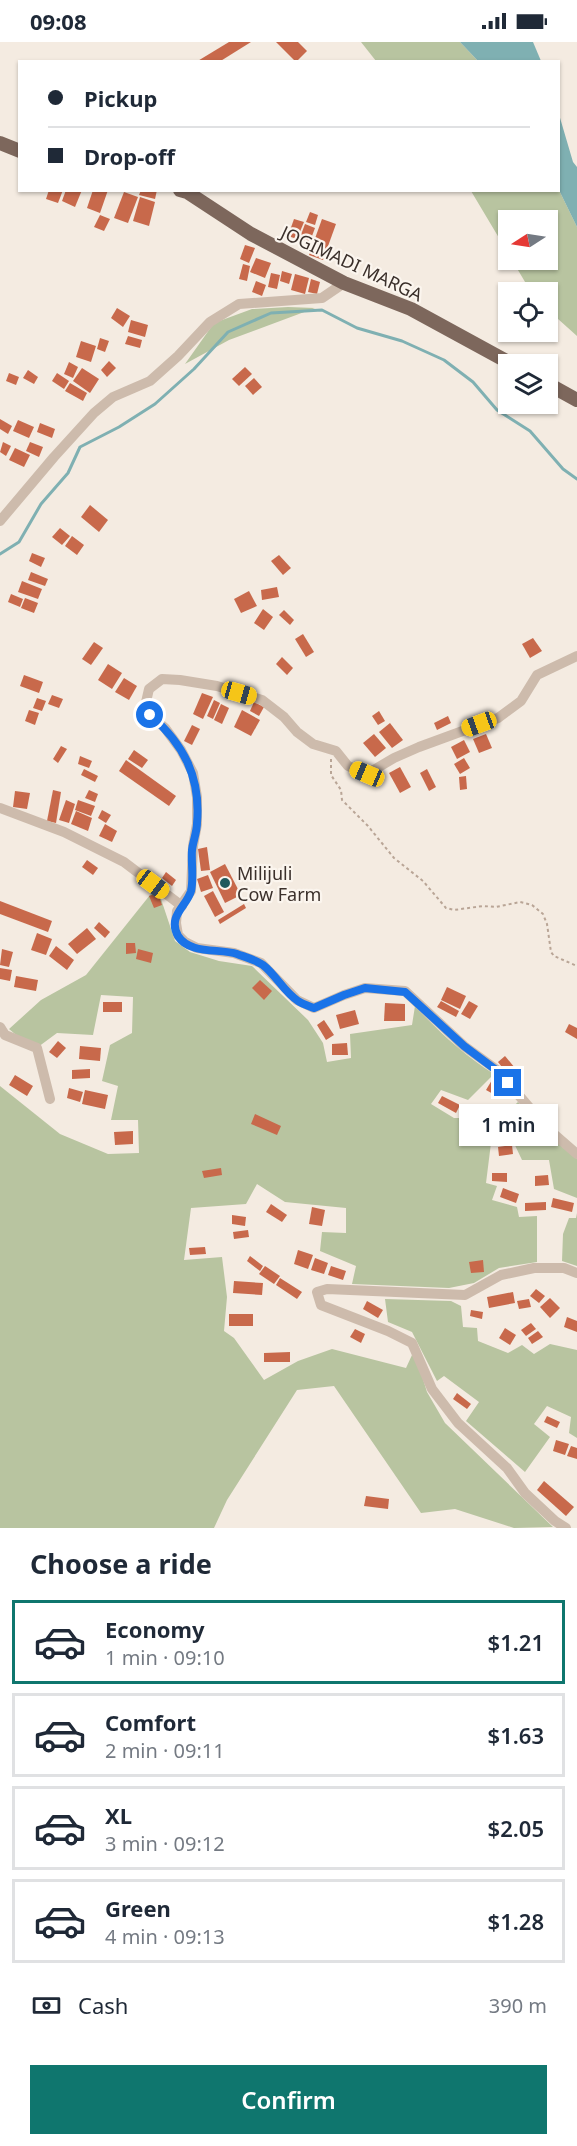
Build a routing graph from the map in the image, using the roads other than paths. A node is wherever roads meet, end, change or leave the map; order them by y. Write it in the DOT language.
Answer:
graph roads {
  1 [pos="0,143"];
  2 [pos="18,150"];
  3 [pos="187,192"];
  4 [pos="344,283"];
  5 [pos="498,356"];
  6 [pos="558,390"];
  7 [pos="577,400"];
  8 [pos="0,521"];
  9 [pos="577,656"];
  10 [pos="0,808"];
  11 [pos="182,906"];
  12 [pos="0,1027"];
  13 [pos="50,1099"];
  14 [pos="577,1154"];
  15 [pos="577,1273"];
  16 [pos="566,1528"];
  1 -- 2 [label="main road"];
  3 -- 4 [label="main road, JOGIMADI MARGA"];
  4 -- 5 [label="main road, JOGIMADI MARGA"];
  4 -- 8 [label="street"];
  6 -- 7 [label="main road"];
  9 -- 11 [label="street"];
  10 -- 11 [label="street"];
  11 -- 14 [label="street"];
  12 -- 13 [label="street"];
  15 -- 16 [label="street"];
}
